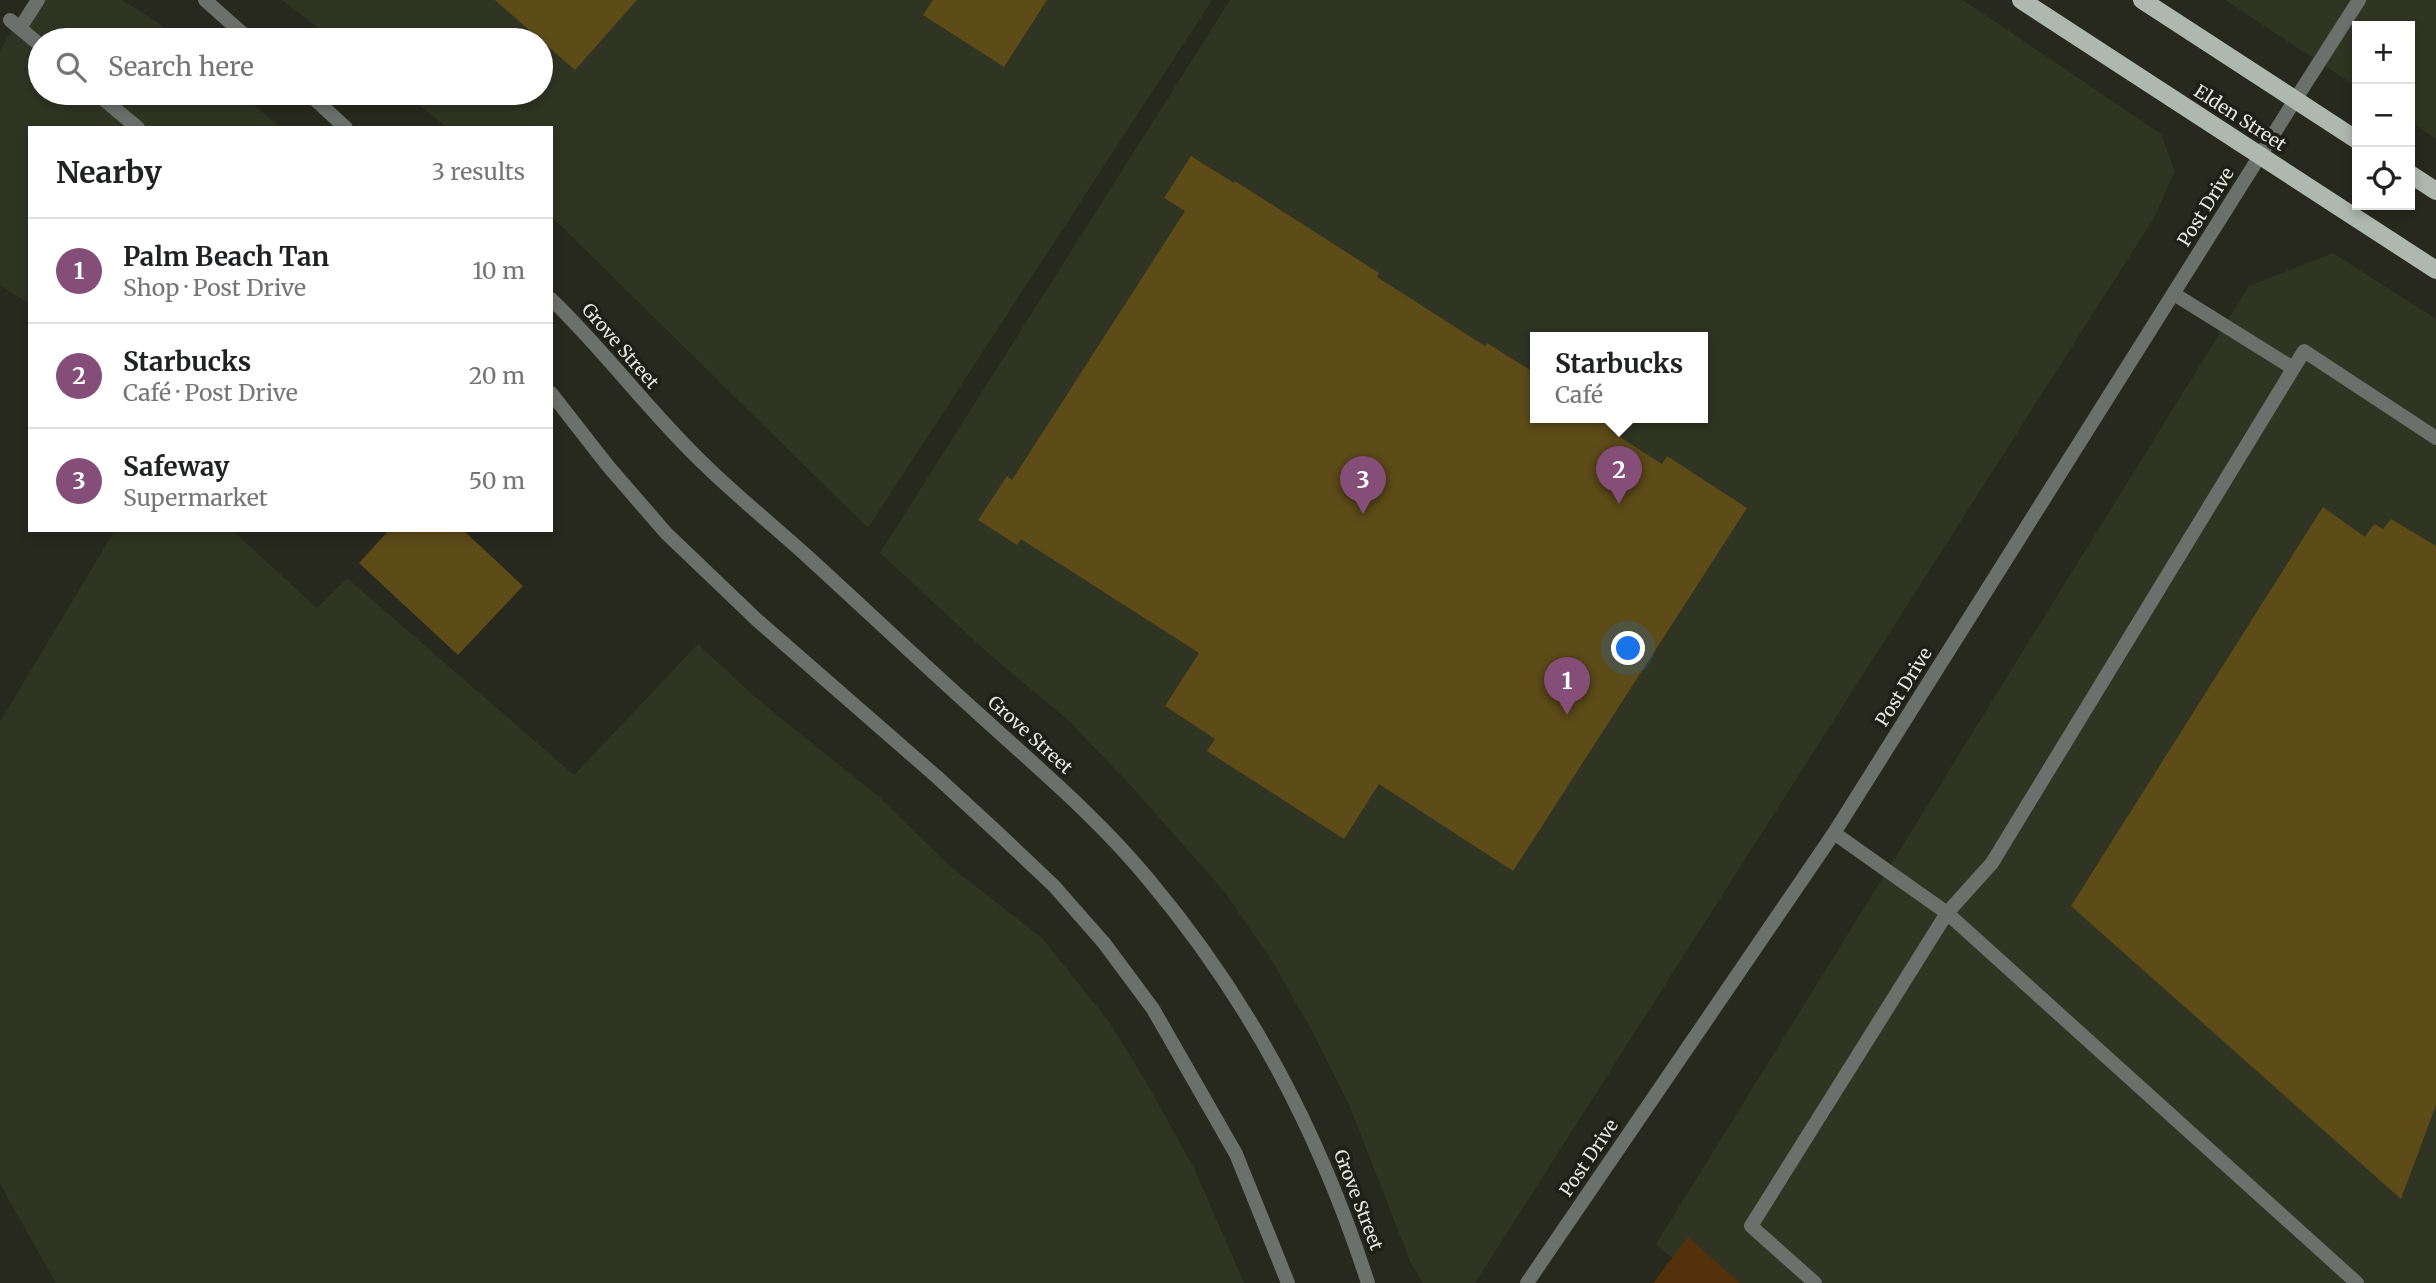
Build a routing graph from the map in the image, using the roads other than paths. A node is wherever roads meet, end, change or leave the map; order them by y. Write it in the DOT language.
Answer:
graph roads {
  1 [pos="38,0"];
  2 [pos="205,0"];
  3 [pos="2021,0"];
  4 [pos="2142,0"];
  5 [pos="2359,0"];
  6 [pos="236,28"];
  7 [pos="28,35"];
  8 [pos="2295,100"];
  9 [pos="110,105"];
  10 [pos="321,105"];
  11 [pos="136,126"];
  12 [pos="344,126"];
  13 [pos="2352,137"];
  14 [pos="2260,156"];
  15 [pos="2415,177"];
  16 [pos="2436,191"];
  17 [pos="2436,270"];
  18 [pos="2174,294"];
  19 [pos="553,301"];
  20 [pos="2293,368"];
  21 [pos="553,396"];
  22 [pos="2436,438"];
  23 [pos="1835,833"];
  24 [pos="1947,913"];
  25 [pos="1288,1283"];
  26 [pos="1368,1283"];
  27 [pos="1527,1283"];
  28 [pos="1815,1283"];
  29 [pos="2357,1283"];
  1 -- 7 [label="street"];
  2 -- 6 [label="street"];
  3 -- 14 [label="main road, Elden Street"];
  4 -- 8 [label="main road"];
  5 -- 8 [label="street, Post Drive"];
  8 -- 13 [label="main road"];
  8 -- 14 [label="street, Post Drive"];
  9 -- 11 [label="street"];
  10 -- 12 [label="street"];
  14 -- 17 [label="main road, Elden Street"];
  14 -- 18 [label="street, Post Drive"];
  15 -- 16 [label="main road"];
  18 -- 20 [label="street"];
  18 -- 23 [label="street, Post Drive"];
  19 -- 26 [label="street, Grove Street"];
  20 -- 22 [label="street"];
  20 -- 24 [label="street"];
  21 -- 25 [label="street"];
  23 -- 24 [label="street"];
  23 -- 27 [label="street, Post Drive"];
  24 -- 28 [label="street"];
  24 -- 29 [label="street"];
}
